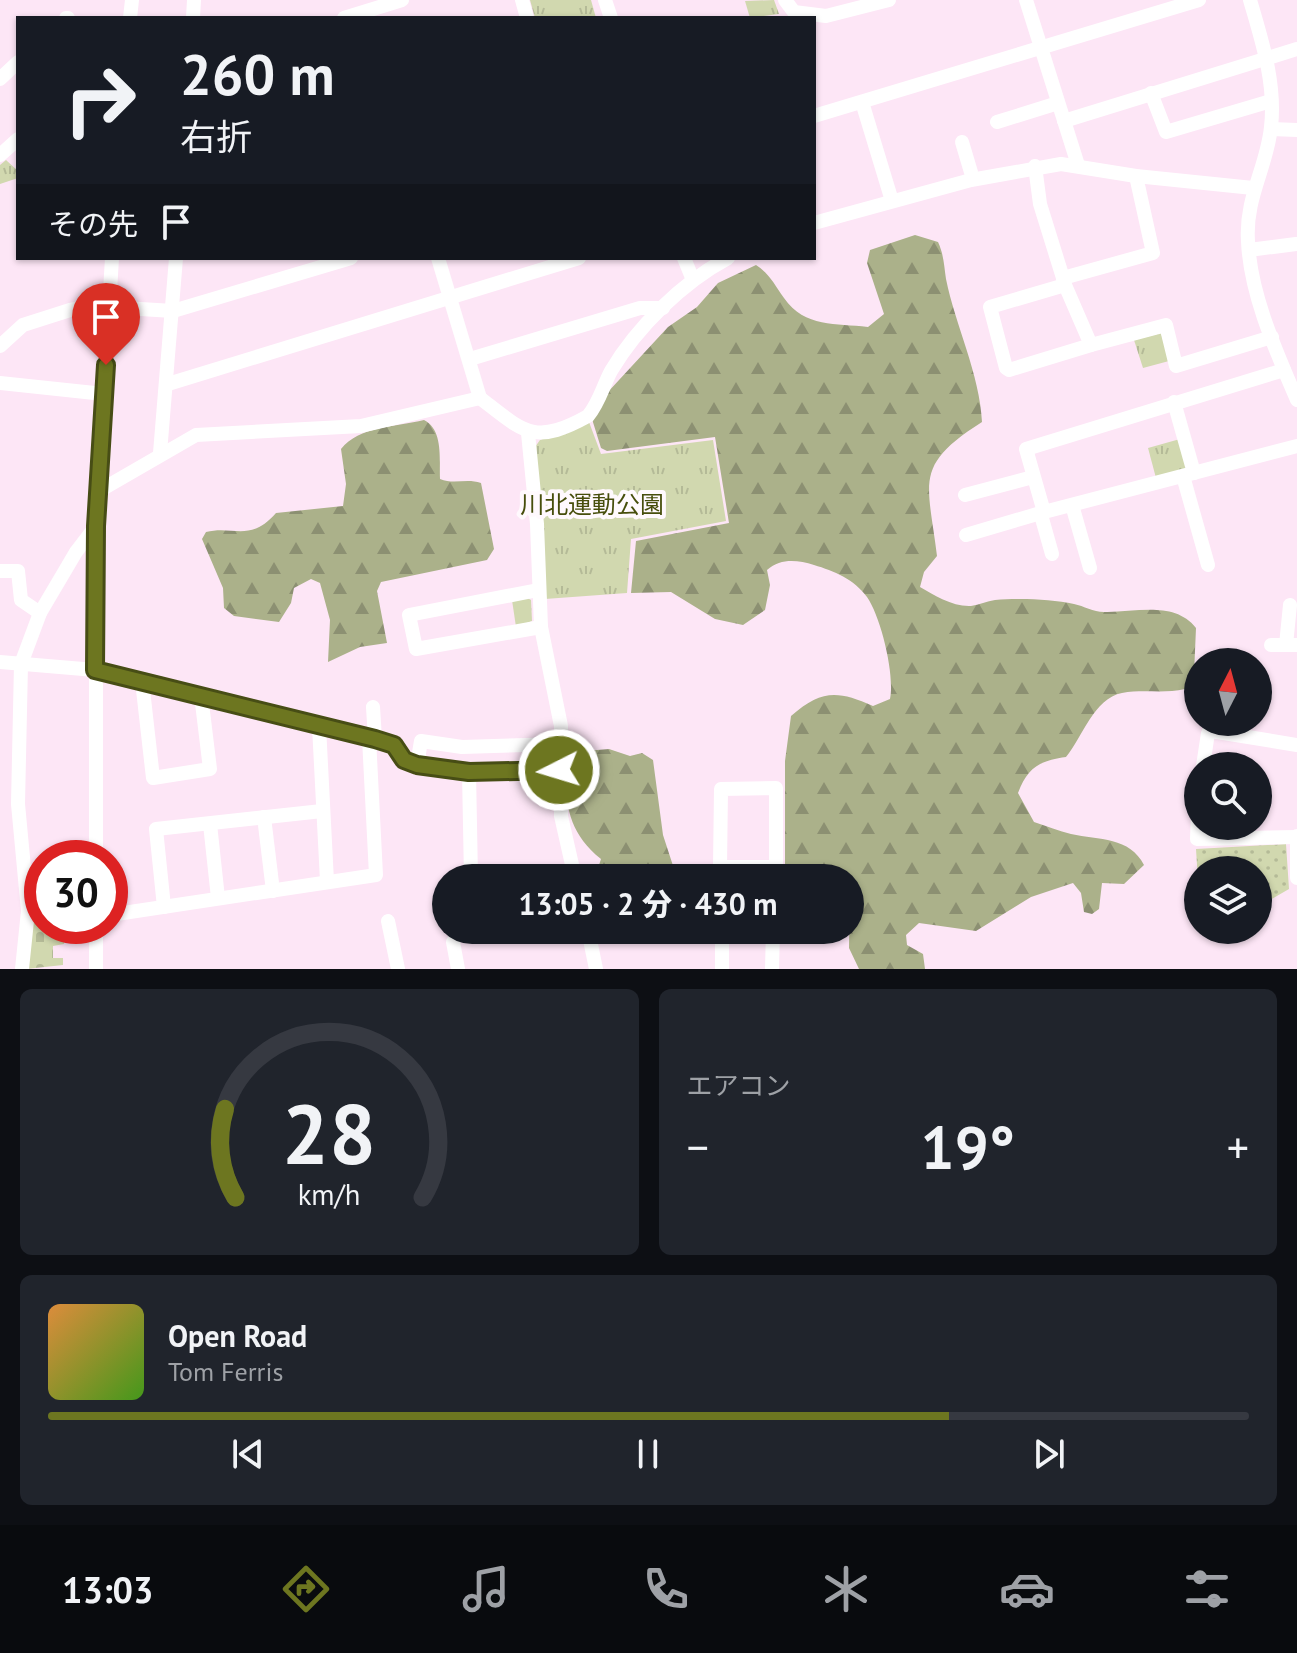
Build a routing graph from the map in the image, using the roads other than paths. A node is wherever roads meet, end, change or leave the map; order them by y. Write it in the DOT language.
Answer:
graph roads {
  1 [pos="402,0"];
  2 [pos="785,0"];
  3 [pos="889,0"];
  4 [pos="1026,0"];
  5 [pos="1199,0"];
  6 [pos="1250,0"];
  7 [pos="362,10"];
  8 [pos="1042,49"];
  9 [pos="1297,49"];
  10 [pos="1267,58"];
  11 [pos="16,64"];
  12 [pos="0,79"];
  13 [pos="1151,93"];
  14 [pos="1271,101"];
  15 [pos="862,102"];
  16 [pos="1058,103"];
  17 [pos="816,115"];
  18 [pos="1064,121"];
  19 [pos="997,122"];
  20 [pos="1271,129"];
  21 [pos="1297,130"];
  22 [pos="16,141"];
  23 [pos="962,142"];
  24 [pos="0,155"];
  25 [pos="1078,165"];
  26 [pos="1035,166"];
  27 [pos="1136,176"];
  28 [pos="973,179"];
  29 [pos="1253,188"];
  30 [pos="892,201"];
  31 [pos="816,222"];
  32 [pos="1296,244"];
  33 [pos="1249,250"];
  34 [pos="112,260"];
  35 [pos="176,260"];
  36 [pos="344,260"];
  37 [pos="439,260"];
  38 [pos="572,260"];
  39 [pos="685,260"];
  40 [pos="725,260"];
  41 [pos="693,280"];
  42 [pos="1064,282"];
  43 [pos="449,298"];
  44 [pos="109,307"];
  45 [pos="663,308"];
  46 [pos="173,311"];
  47 [pos="1272,337"];
  48 [pos="1091,345"];
  49 [pos="0,346"];
  50 [pos="470,359"];
  51 [pos="1284,370"];
  52 [pos="0,383"];
  53 [pos="168,384"];
  54 [pos="104,394"];
  55 [pos="480,398"];
  56 [pos="1297,400"];
  57 [pos="1174,402"];
  58 [pos="528,433"];
  59 [pos="1297,446"];
  60 [pos="160,453"];
  61 [pos="1189,474"];
  62 [pos="1033,477"];
  63 [pos="99,491"];
  64 [pos="965,495"];
  65 [pos="1072,505"];
  66 [pos="1042,514"];
  67 [pos="96,526"];
  68 [pos="966,535"];
  69 [pos="1052,554"];
  70 [pos="1208,565"];
  71 [pos="1090,568"];
  72 [pos="0,571"];
  73 [pos="538,590"];
  74 [pos="1290,605"];
  75 [pos="40,613"];
  76 [pos="541,627"];
  77 [pos="1285,645"];
  78 [pos="0,662"];
  79 [pos="21,664"];
  80 [pos="95,670"];
  81 [pos="142,681"];
  82 [pos="201,695"];
  83 [pos="373,707"];
  84 [pos="319,726"];
  85 [pos="372,739"];
  86 [pos="561,744"];
  87 [pos="1297,745"];
  88 [pos="1205,752"];
  89 [pos="417,765"];
  90 [pos="559,770"];
  91 [pos="469,772"];
  92 [pos="322,811"];
  93 [pos="264,817"];
  94 [pos="210,824"];
  95 [pos="1297,837"];
  96 [pos="1272,838"];
  97 [pos="96,840"];
  98 [pos="471,864"];
  99 [pos="572,864"];
  100 [pos="720,864"];
  101 [pos="776,864"];
  102 [pos="1297,878"];
  103 [pos="327,881"];
  104 [pos="273,891"];
  105 [pos="218,898"];
  106 [pos="164,907"];
  107 [pos="128,912"];
  108 [pos="388,921"];
  109 [pos="96,944"];
  110 [pos="453,944"];
  111 [pos="591,944"];
  112 [pos="722,944"];
  113 [pos="773,944"];
  114 [pos="22,969"];
  115 [pos="96,969"];
  116 [pos="398,969"];
  117 [pos="458,969"];
  118 [pos="596,969"];
  119 [pos="722,969"];
  120 [pos="772,969"];
  1 -- 7 [label="street"];
  2 -- 3 [label="street"];
  4 -- 8 [label="street"];
  5 -- 8 [label="street"];
  6 -- 10 [label="street"];
  8 -- 15 [label="street"];
  8 -- 16 [label="street"];
  9 -- 10 [label="street"];
  10 -- 13 [label="street"];
  10 -- 14 [label="street"];
  11 -- 12 [label="street"];
  13 -- 14 [label="street"];
  13 -- 18 [label="street"];
  14 -- 20 [label="street"];
  15 -- 17 [label="street"];
  15 -- 30 [label="street"];
  16 -- 18 [label="street"];
  16 -- 19 [label="street"];
  18 -- 25 [label="street"];
  20 -- 21 [label="street"];
  20 -- 29 [label="street"];
  22 -- 24 [label="street"];
  23 -- 28 [label="street"];
  25 -- 26 [label="street"];
  25 -- 27 [label="street"];
  26 -- 28 [label="street"];
  26 -- 42 [label="street"];
  27 -- 29 [label="street"];
  27 -- 42 [label="street"];
  28 -- 30 [label="street"];
  29 -- 33 [label="street"];
  30 -- 31 [label="street"];
  32 -- 33 [label="street"];
  33 -- 47 [label="street"];
  34 -- 44 [label="street"];
  35 -- 46 [label="street"];
  36 -- 46 [label="street"];
  37 -- 43 [label="street"];
  38 -- 43 [label="street"];
  39 -- 41 [label="street"];
  40 -- 41 [label="street"];
  41 -- 45 [label="street"];
  42 -- 48 [label="street"];
  42 -- 48 [label="street"];
  43 -- 50 [label="street"];
  43 -- 53 [label="street"];
  44 -- 46 [label="street"];
  44 -- 49 [label="street"];
  44 -- 54 [label="street"];
  45 -- 50 [label="street"];
  45 -- 58 [label="street"];
  46 -- 53 [label="street"];
  47 -- 48 [label="street"];
  47 -- 51 [label="street"];
  50 -- 55 [label="street"];
  51 -- 56 [label="street"];
  51 -- 57 [label="street"];
  52 -- 54 [label="street"];
  53 -- 60 [label="street"];
  54 -- 63 [label="street"];
  55 -- 58 [label="street"];
  55 -- 60 [label="street"];
  57 -- 61 [label="street"];
  57 -- 62 [label="street"];
  58 -- 73 [label="street"];
  59 -- 61 [label="street"];
  60 -- 63 [label="street"];
  61 -- 65 [label="street"];
  61 -- 70 [label="street"];
  62 -- 64 [label="street"];
  62 -- 66 [label="street"];
  63 -- 67 [label="street"];
  65 -- 66 [label="street"];
  65 -- 71 [label="street"];
  66 -- 68 [label="street"];
  66 -- 69 [label="street"];
  67 -- 75 [label="street"];
  67 -- 80 [label="street"];
  72 -- 75 [label="street"];
  73 -- 76 [label="street"];
  73 -- 76 [label="street"];
  74 -- 77 [label="street"];
  75 -- 79 [label="street"];
  76 -- 86 [label="street"];
  78 -- 79 [label="street"];
  79 -- 80 [label="street"];
  79 -- 114 [label="street"];
  80 -- 81 [label="street"];
  80 -- 97 [label="street"];
  81 -- 82 [label="street"];
  81 -- 82 [label="street"];
  82 -- 84 [label="street"];
  83 -- 85 [label="street"];
  84 -- 85 [label="street"];
  84 -- 92 [label="street"];
  85 -- 89 [label="street"];
  85 -- 103 [label="street"];
  86 -- 89 [label="street"];
  86 -- 90 [label="street"];
  87 -- 88 [label="street"];
  89 -- 91 [label="street"];
  90 -- 91 [label="street"];
  90 -- 99 [label="street"];
  91 -- 98 [label="street"];
  92 -- 93 [label="street"];
  92 -- 103 [label="street"];
  93 -- 94 [label="street"];
  93 -- 104 [label="street"];
  94 -- 105 [label="street"];
  94 -- 106 [label="street"];
  95 -- 96 [label="street"];
  95 -- 102 [label="street"];
  100 -- 101 [label="street"];
  103 -- 104 [label="street"];
  104 -- 105 [label="street"];
  105 -- 106 [label="street"];
  106 -- 107 [label="street"];
  108 -- 116 [label="street"];
  109 -- 115 [label="street"];
  110 -- 117 [label="street"];
  111 -- 118 [label="street"];
  112 -- 119 [label="street"];
  113 -- 120 [label="street"];
}
